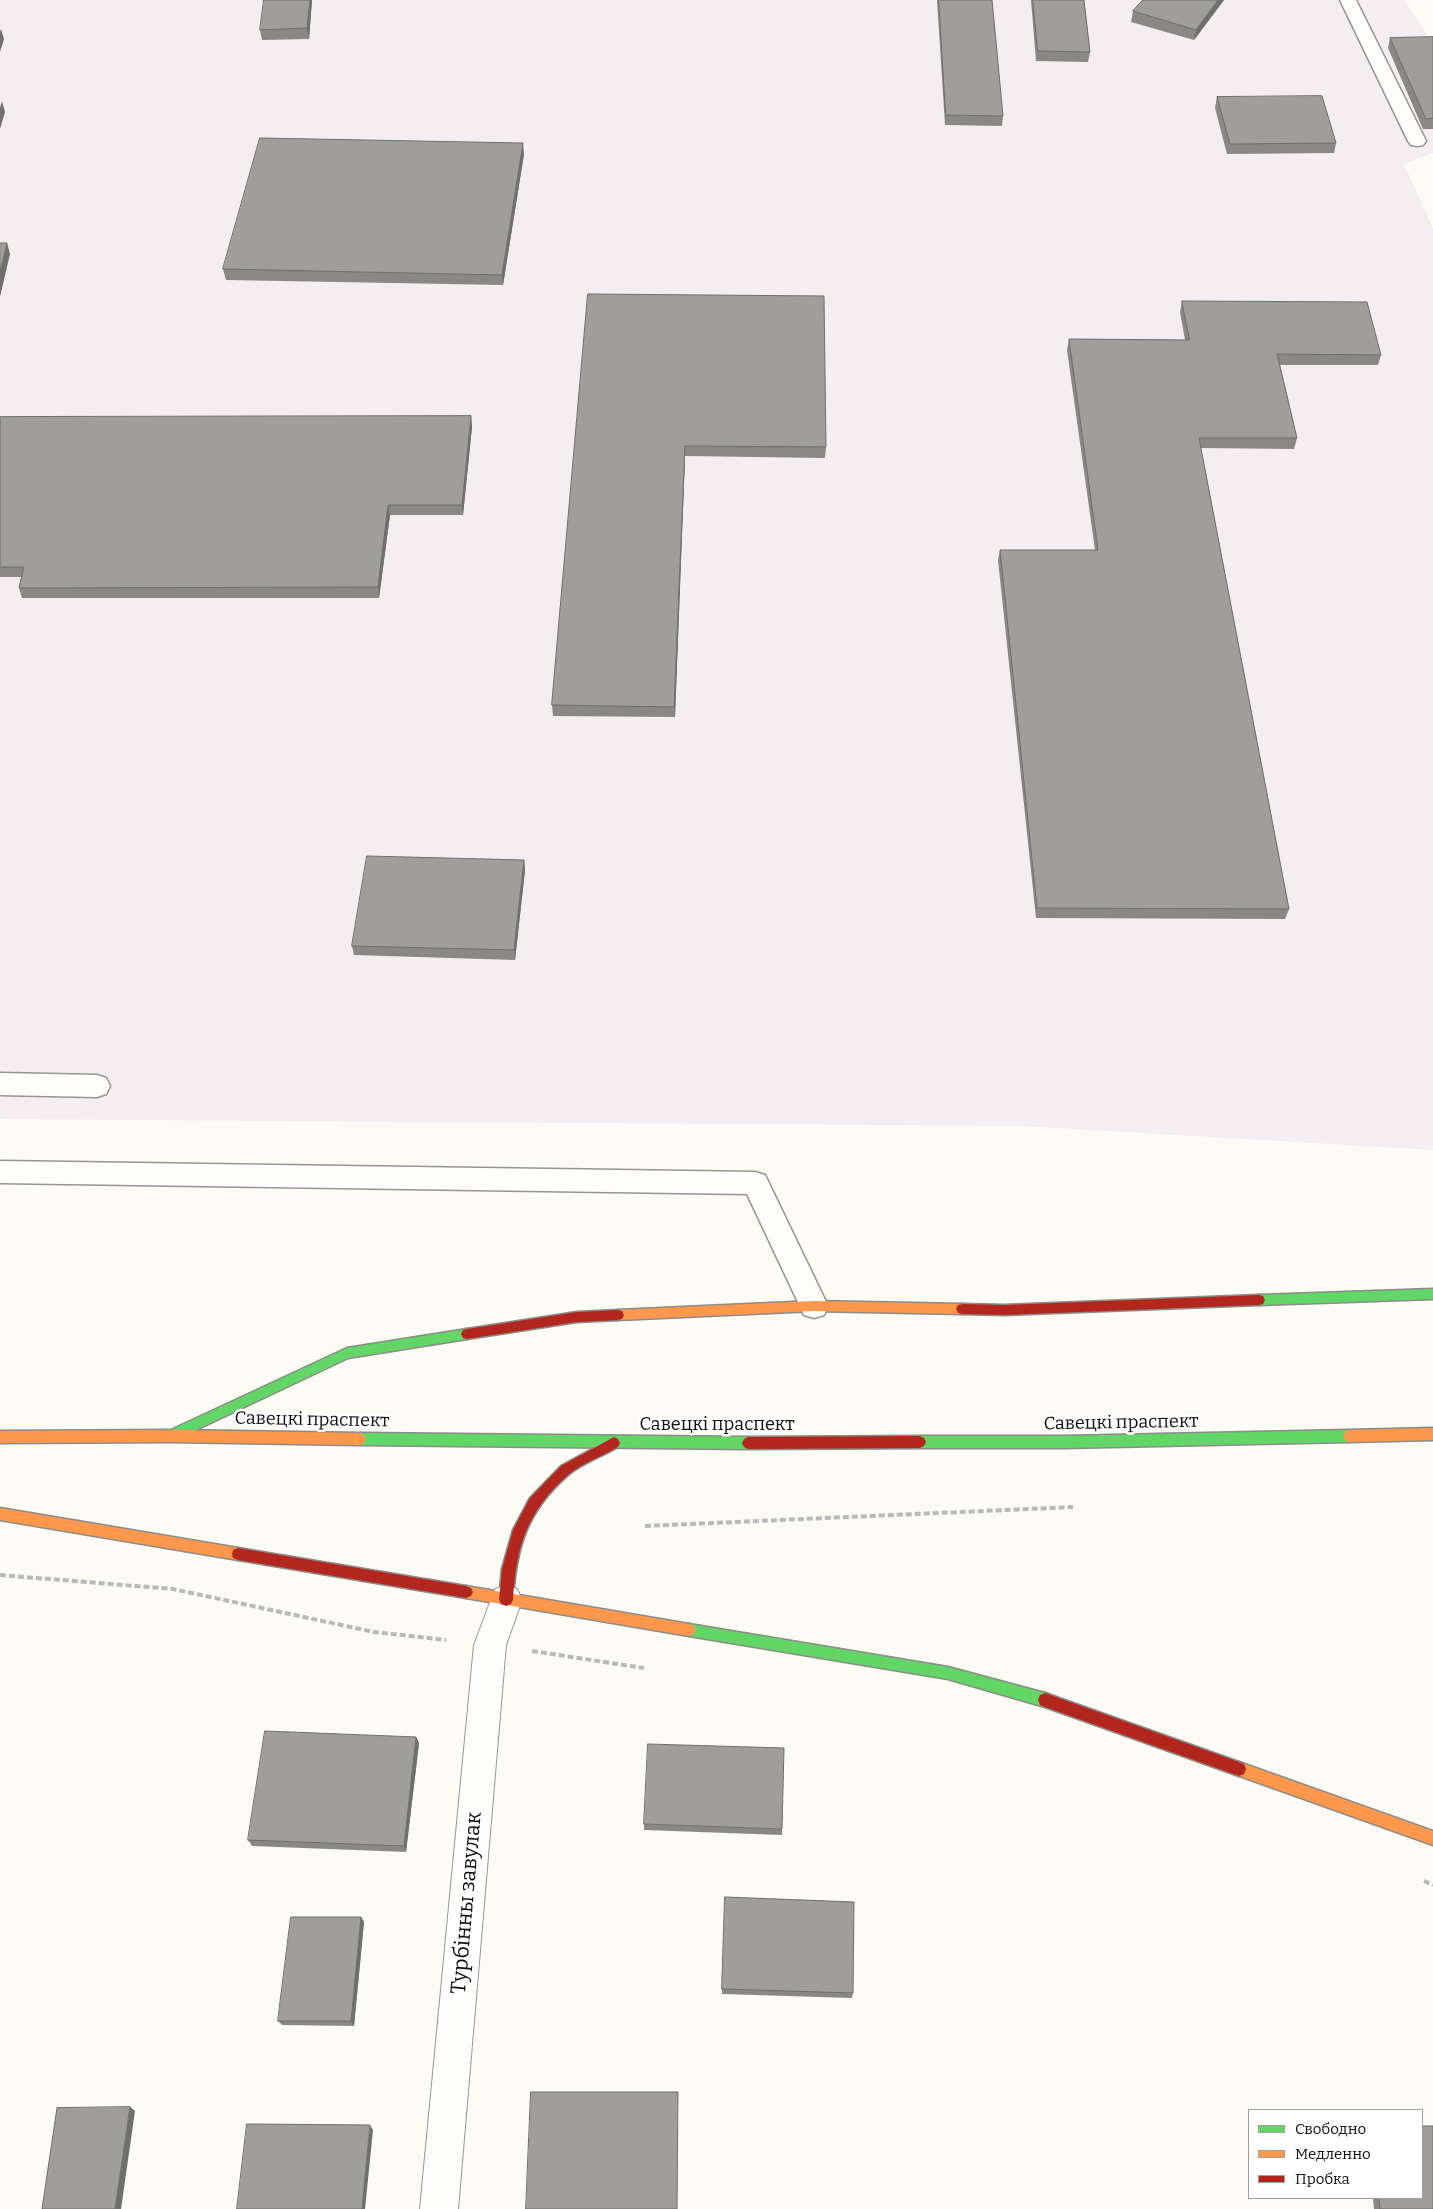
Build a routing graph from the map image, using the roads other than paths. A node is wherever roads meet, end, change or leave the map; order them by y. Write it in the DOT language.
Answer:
graph roads {
  1 [pos="1348,0"];
  2 [pos="1417,141"];
  3 [pos="0,1084"];
  4 [pos="97,1086"];
  5 [pos="0,1172"];
  6 [pos="1433,1294"];
  7 [pos="814,1306"];
  8 [pos="1433,1434"];
  9 [pos="171,1436"];
  10 [pos="0,1437"];
  11 [pos="615,1443"];
  12 [pos="0,1514"];
  13 [pos="506,1600"];
  14 [pos="1433,1838"];
  15 [pos="439,2209"];
  1 -- 2 [label="lane"];
  3 -- 4 [label="lane"];
  5 -- 7 [label="lane"];
  6 -- 7 [label="main road"];
  7 -- 9 [label="main road"];
  8 -- 11 [label="main road, Савецкі праспект"];
  9 -- 10 [label="main road, Савецкі праспект"];
  9 -- 11 [label="main road, Савецкі праспект"];
  11 -- 13 [label="main road"];
  12 -- 13 [label="main road"];
  13 -- 14 [label="main road"];
  13 -- 15 [label="street, Турбінны завулак"];
}
